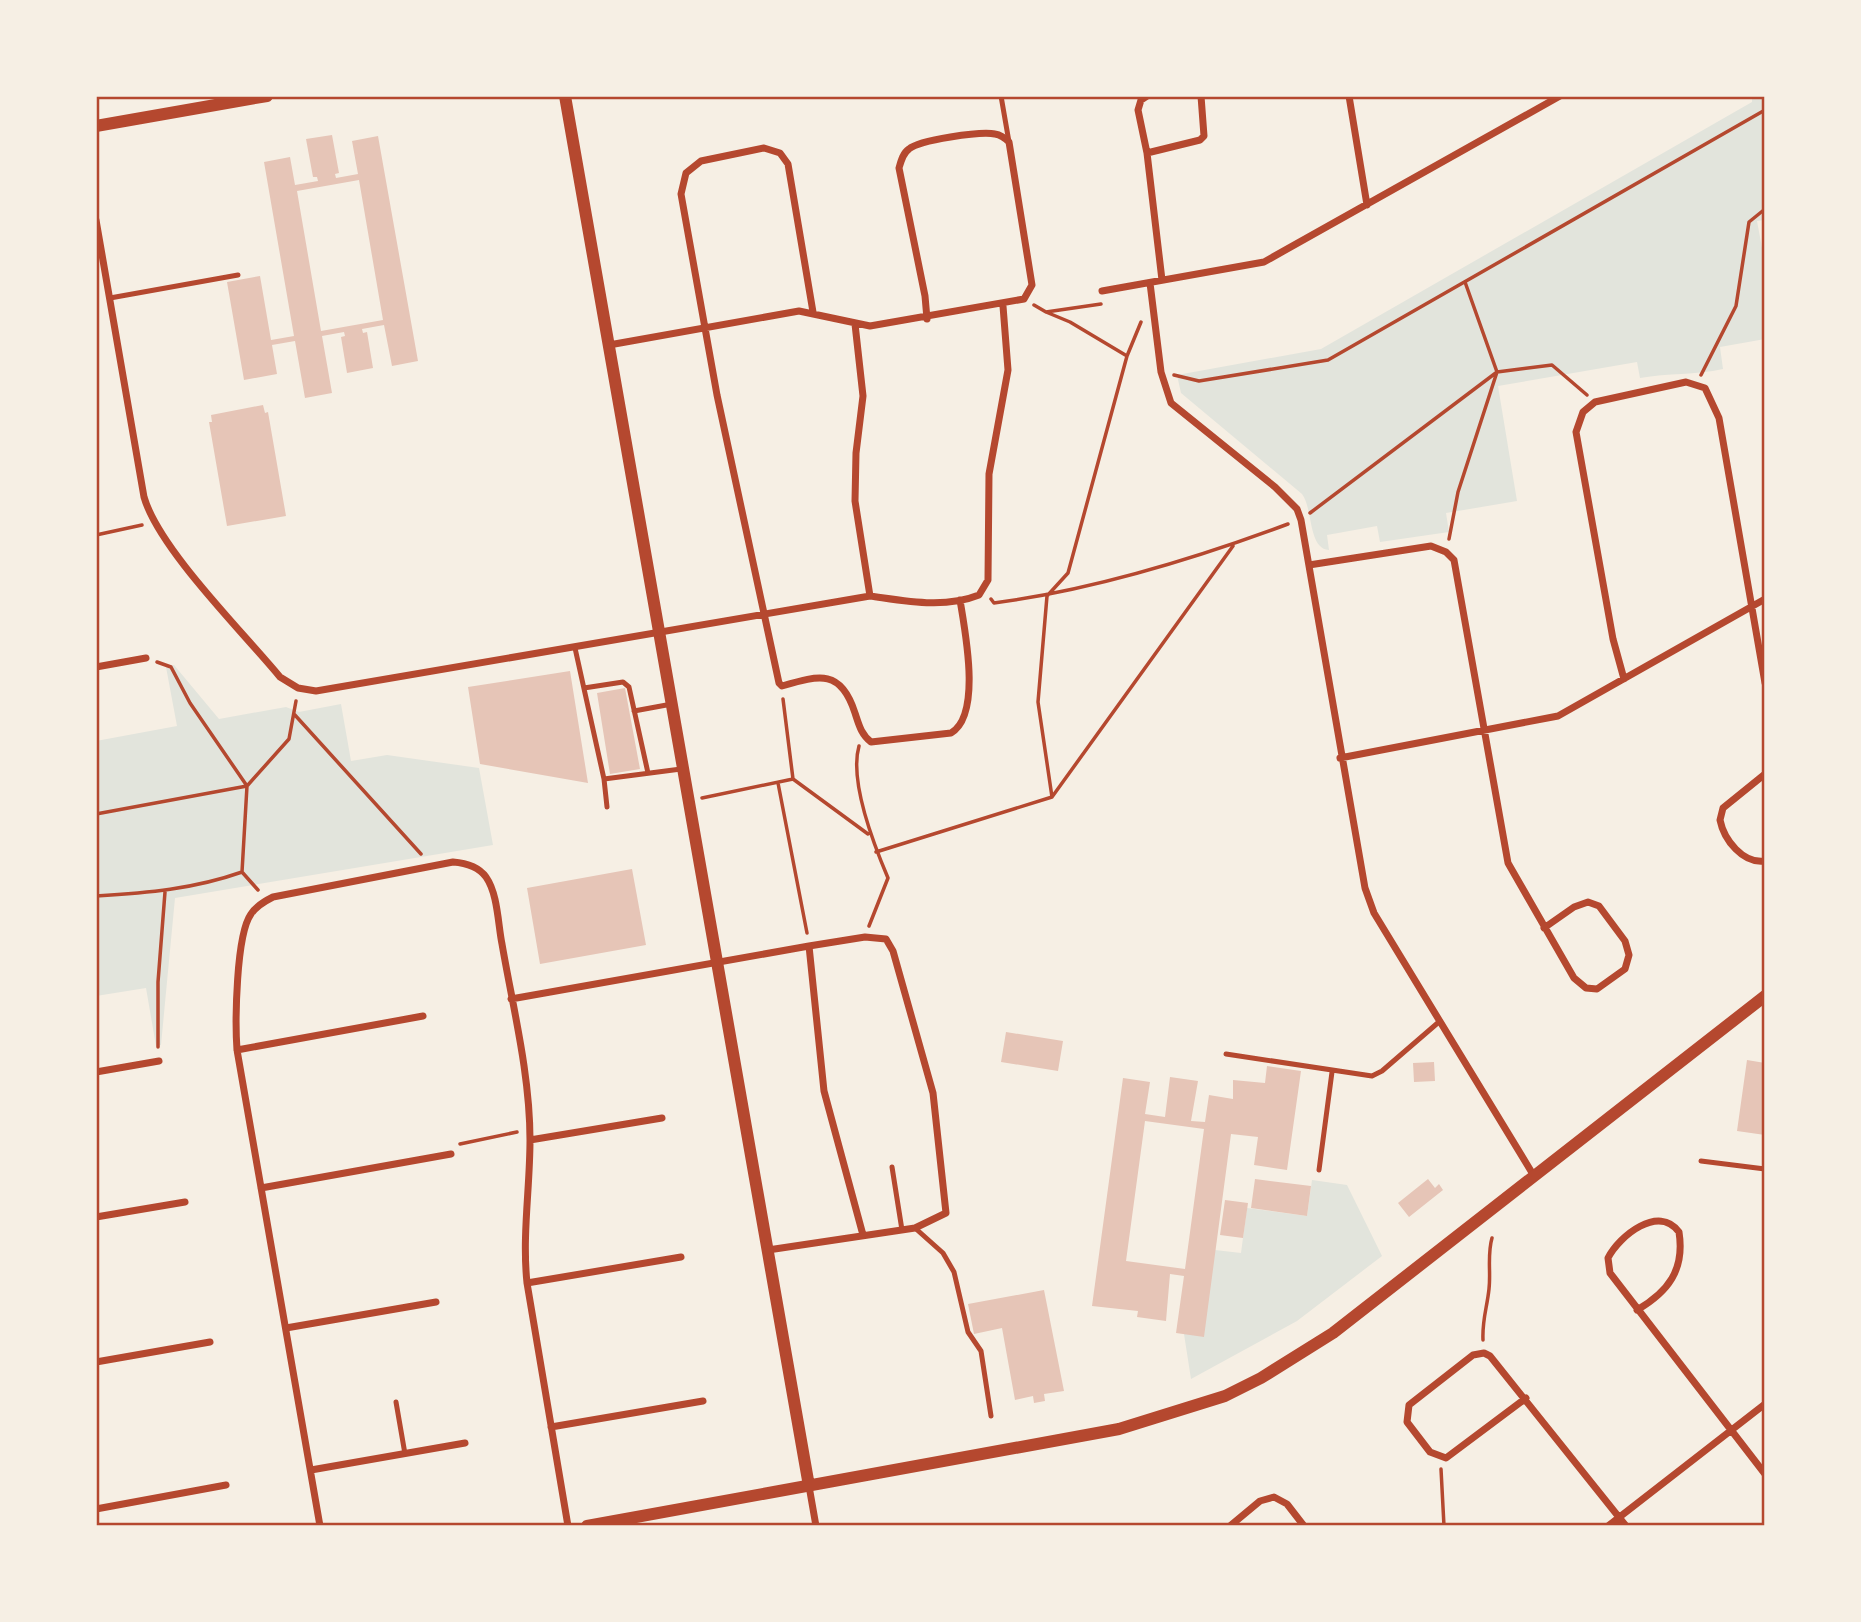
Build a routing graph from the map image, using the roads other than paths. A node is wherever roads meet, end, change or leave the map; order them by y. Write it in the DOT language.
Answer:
graph roads {
  1 [pos="267,96"];
  2 [pos="565,96"];
  3 [pos="1001,96"];
  4 [pos="1147,96"];
  5 [pos="1201,96"];
  6 [pos="1349,96"];
  7 [pos="1560,96"];
  8 [pos="96,126"];
  9 [pos="1009,142"];
  10 [pos="1147,153"];
  11 [pos="1367,205"];
  12 [pos="96,220"];
  13 [pos="238,275"];
  14 [pos="1162,281"];
  15 [pos="1150,283"];
  16 [pos="1102,291"];
  17 [pos="110,298"];
  18 [pos="1003,306"];
  19 [pos="813,312"];
  20 [pos="927,319"];
  21 [pos="855,324"];
  22 [pos="706,327"];
  23 [pos="609,345"];
  24 [pos="1309,565"];
  25 [pos="870,596"];
  26 [pos="1765,599"];
  27 [pos="960,600"];
  28 [pos="1751,607"];
  29 [pos="767,614"];
  30 [pos="659,632"];
  31 [pos="575,648"];
  32 [pos="146,658"];
  33 [pos="96,667"];
  34 [pos="1624,679"];
  35 [pos="1765,683"];
  36 [pos="584,688"];
  37 [pos="672,704"];
  38 [pos="634,711"];
  39 [pos="1485,730"];
  40 [pos="1340,758"];
  41 [pos="683,769"];
  42 [pos="648,774"];
  43 [pos="1765,774"];
  44 [pos="604,779"];
  45 [pos="607,807"];
  46 [pos="1765,861"];
  47 [pos="1544,928"];
  48 [pos="809,946"];
  49 [pos="717,962"];
  50 [pos="1765,996"];
  51 [pos="512,999"];
  52 [pos="423,1016"];
  53 [pos="1440,1021"];
  54 [pos="237,1050"];
  55 [pos="1226,1054"];
  56 [pos="159,1060"];
  57 [pos="96,1072"];
  58 [pos="1332,1072"];
  59 [pos="663,1118"];
  60 [pos="530,1140"];
  61 [pos="451,1154"];
  62 [pos="1701,1161"];
  63 [pos="892,1167"];
  64 [pos="1765,1169"];
  65 [pos="1319,1170"];
  66 [pos="1534,1175"];
  67 [pos="261,1188"];
  68 [pos="185,1202"];
  69 [pos="96,1217"];
  70 [pos="915,1228"];
  71 [pos="902,1230"];
  72 [pos="863,1235"];
  73 [pos="768,1250"];
  74 [pos="681,1257"];
  75 [pos="527,1283"];
  76 [pos="436,1302"];
  77 [pos="1637,1310"];
  78 [pos="286,1328"];
  79 [pos="210,1342"];
  80 [pos="96,1362"];
  81 [pos="1527,1398"];
  82 [pos="703,1401"];
  83 [pos="396,1402"];
  84 [pos="1765,1404"];
  85 [pos="991,1416"];
  86 [pos="551,1427"];
  87 [pos="1731,1430"];
  88 [pos="465,1443"];
  89 [pos="405,1454"];
  90 [pos="311,1470"];
  91 [pos="1765,1474"];
  92 [pos="226,1485"];
  93 [pos="809,1486"];
  94 [pos="96,1509"];
  95 [pos="1619,1517"];
  96 [pos="320,1526"];
  97 [pos="568,1526"];
  98 [pos="587,1526"];
  99 [pos="816,1526"];
  100 [pos="1230,1526"];
  101 [pos="1304,1526"];
  102 [pos="1608,1526"];
  103 [pos="1626,1526"];
  1 -- 8 [label="street"];
  2 -- 23 [label="street"];
  3 -- 9 [label="lane"];
  4 -- 10 [label="street"];
  5 -- 10 [label="street"];
  6 -- 11 [label="street"];
  7 -- 11 [label="street"];
  9 -- 18 [label="street"];
  9 -- 20 [label="street"];
  10 -- 14 [label="street"];
  11 -- 14 [label="street"];
  12 -- 17 [label="street"];
  13 -- 17 [label="lane"];
  14 -- 15 [label="street"];
  15 -- 16 [label="street"];
  15 -- 24 [label="street"];
  17 -- 31 [label="street"];
  18 -- 20 [label="street"];
  18 -- 27 [label="street"];
  19 -- 21 [label="street"];
  19 -- 22 [label="street"];
  19 -- 22 [label="street"];
  20 -- 21 [label="street"];
  21 -- 25 [label="street"];
  22 -- 23 [label="street"];
  22 -- 29 [label="street"];
  23 -- 30 [label="street"];
  24 -- 39 [label="street"];
  24 -- 40 [label="street"];
  25 -- 27 [label="street"];
  25 -- 29 [label="street"];
  26 -- 28 [label="street"];
  27 -- 29 [label="street"];
  28 -- 34 [label="street"];
  28 -- 34 [label="street"];
  28 -- 35 [label="street"];
  29 -- 30 [label="street"];
  30 -- 31 [label="street"];
  30 -- 37 [label="street"];
  31 -- 36 [label="lane"];
  32 -- 33 [label="street"];
  34 -- 39 [label="street"];
  36 -- 38 [label="lane"];
  36 -- 44 [label="lane"];
  37 -- 38 [label="lane"];
  37 -- 41 [label="street"];
  38 -- 42 [label="lane"];
  39 -- 40 [label="street"];
  39 -- 47 [label="street"];
  40 -- 53 [label="street"];
  41 -- 42 [label="lane"];
  41 -- 49 [label="street"];
  42 -- 44 [label="lane"];
  43 -- 46 [label="street"];
  44 -- 45 [label="lane"];
  47 -- 47 [label="street"];
  48 -- 49 [label="street"];
  48 -- 70 [label="street"];
  48 -- 72 [label="street"];
  49 -- 51 [label="street"];
  49 -- 73 [label="street"];
  50 -- 66 [label="street"];
  51 -- 54 [label="street"];
  51 -- 60 [label="street"];
  52 -- 54 [label="street"];
  53 -- 58 [label="lane"];
  53 -- 66 [label="street"];
  54 -- 67 [label="street"];
  55 -- 58 [label="lane"];
  56 -- 57 [label="street"];
  58 -- 65 [label="lane"];
  59 -- 60 [label="street"];
  60 -- 75 [label="street"];
  61 -- 67 [label="street"];
  62 -- 64 [label="lane"];
  63 -- 71 [label="lane"];
  66 -- 93 [label="street"];
  67 -- 78 [label="street"];
  68 -- 69 [label="street"];
  70 -- 71 [label="street"];
  70 -- 85 [label="lane"];
  71 -- 72 [label="street"];
  72 -- 73 [label="street"];
  73 -- 93 [label="street"];
  74 -- 75 [label="street"];
  75 -- 86 [label="street"];
  76 -- 78 [label="street"];
  77 -- 77 [label="street"];
  77 -- 87 [label="street"];
  78 -- 90 [label="street"];
  79 -- 80 [label="street"];
  81 -- 81 [label="street"];
  81 -- 95 [label="street"];
  82 -- 86 [label="street"];
  83 -- 89 [label="lane"];
  84 -- 87 [label="street"];
  86 -- 97 [label="street"];
  87 -- 91 [label="street"];
  87 -- 95 [label="street"];
  88 -- 89 [label="street"];
  89 -- 90 [label="street"];
  90 -- 96 [label="street"];
  92 -- 94 [label="street"];
  93 -- 98 [label="street"];
  93 -- 99 [label="street"];
  95 -- 102 [label="street"];
  95 -- 103 [label="street"];
  100 -- 101 [label="street"];
}
